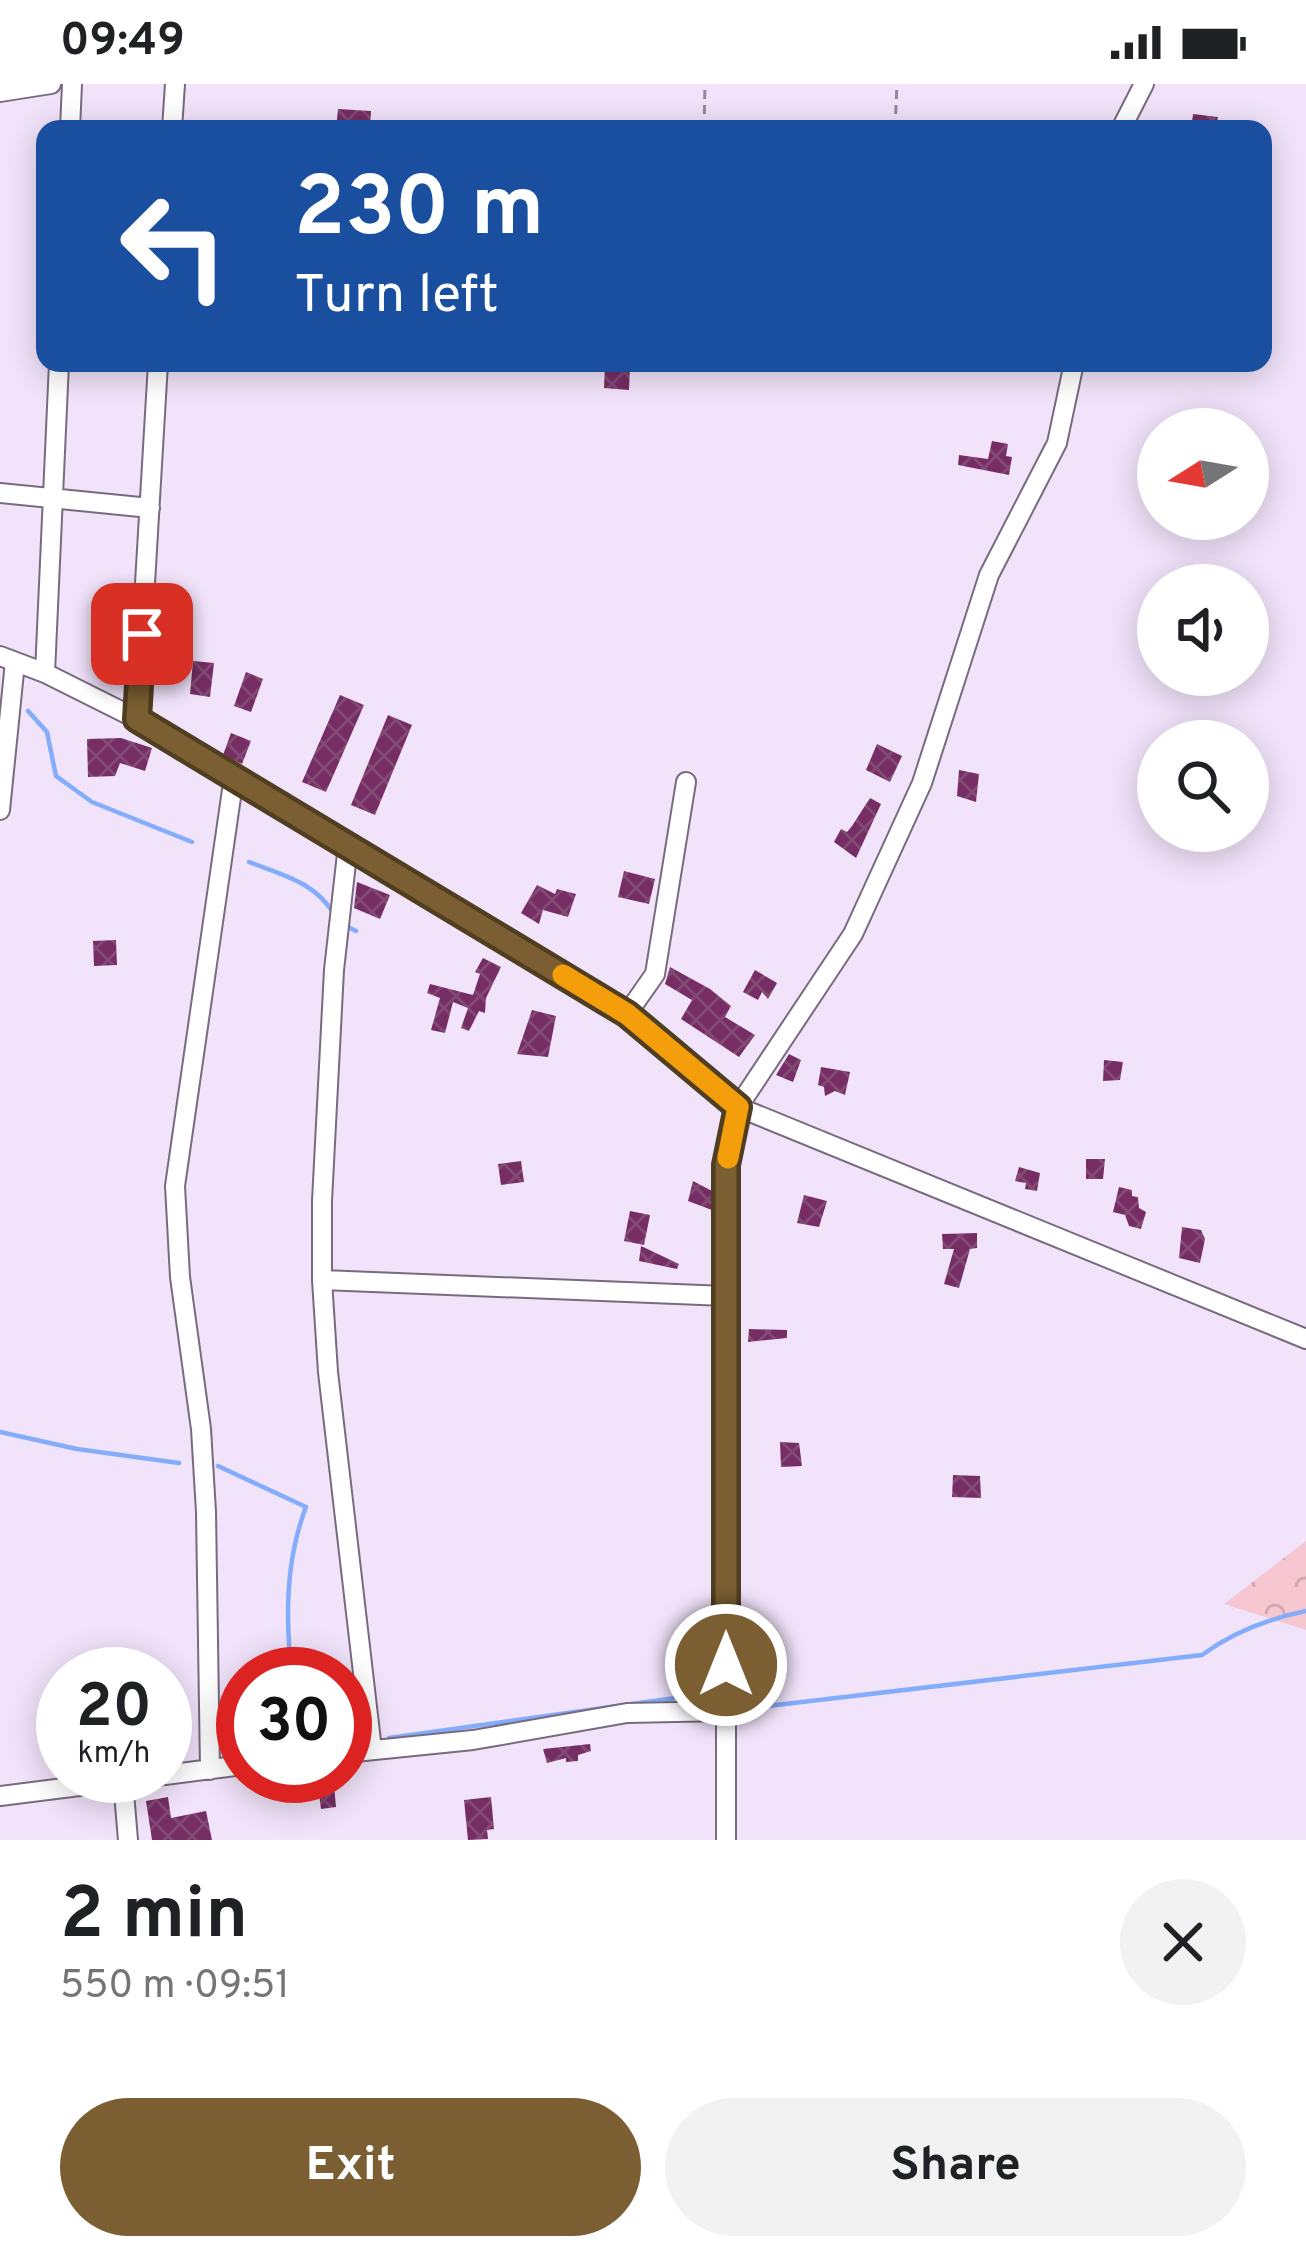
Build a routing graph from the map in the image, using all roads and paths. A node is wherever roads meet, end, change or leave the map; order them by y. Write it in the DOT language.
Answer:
graph roads {
  1 [pos="51,84"];
  2 [pos="72,84"];
  3 [pos="175,84"];
  4 [pos="706,84"];
  5 [pos="897,84"];
  6 [pos="1144,84"];
  7 [pos="0,92"];
  8 [pos="70,120"];
  9 [pos="173,120"];
  10 [pos="704,120"];
  11 [pos="895,120"];
  12 [pos="1126,120"];
  13 [pos="59,372"];
  14 [pos="157,372"];
  15 [pos="1071,372"];
  16 [pos="0,493"];
  17 [pos="53,496"];
  18 [pos="149,508"];
  19 [pos="8,659"];
  20 [pos="45,673"];
  21 [pos="137,719"];
  22 [pos="234,776"];
  23 [pos="686,782"];
  24 [pos="0,810"];
  25 [pos="348,845"];
  26 [pos="627,1014"];
  27 [pos="738,1107"];
  28 [pos="322,1280"];
  29 [pos="726,1296"];
  30 [pos="1306,1339"];
  31 [pos="360,1647"];
  32 [pos="726,1711"];
  33 [pos="372,1750"];
  34 [pos="216,1769"];
  35 [pos="210,1770"];
  36 [pos="192,1772"];
  37 [pos="36,1791"];
  38 [pos="0,1796"];
  39 [pos="125,1803"];
  40 [pos="128,1840"];
  41 [pos="726,1840"];
  1 -- 7 [label="street"];
  2 -- 8 [label="street"];
  3 -- 9 [label="street"];
  4 -- 10 [label="path"];
  5 -- 11 [label="path"];
  6 -- 12 [label="street"];
  13 -- 17 [label="street"];
  14 -- 18 [label="street"];
  15 -- 27 [label="street"];
  16 -- 17 [label="street"];
  17 -- 18 [label="street"];
  17 -- 20 [label="street"];
  18 -- 21 [label="street"];
  19 -- 20 [label="street"];
  19 -- 24 [label="street"];
  20 -- 21 [label="street"];
  21 -- 22 [label="street"];
  22 -- 25 [label="street"];
  22 -- 35 [label="street"];
  23 -- 26 [label="street"];
  25 -- 26 [label="street"];
  25 -- 28 [label="street"];
  26 -- 27 [label="street"];
  27 -- 29 [label="street"];
  27 -- 30 [label="street"];
  28 -- 29 [label="street"];
  28 -- 31 [label="street"];
  29 -- 32 [label="street"];
  32 -- 33 [label="street"];
  32 -- 41 [label="street"];
  34 -- 35 [label="street"];
  35 -- 36 [label="street"];
  37 -- 38 [label="street"];
  39 -- 40 [label="street"];
}
